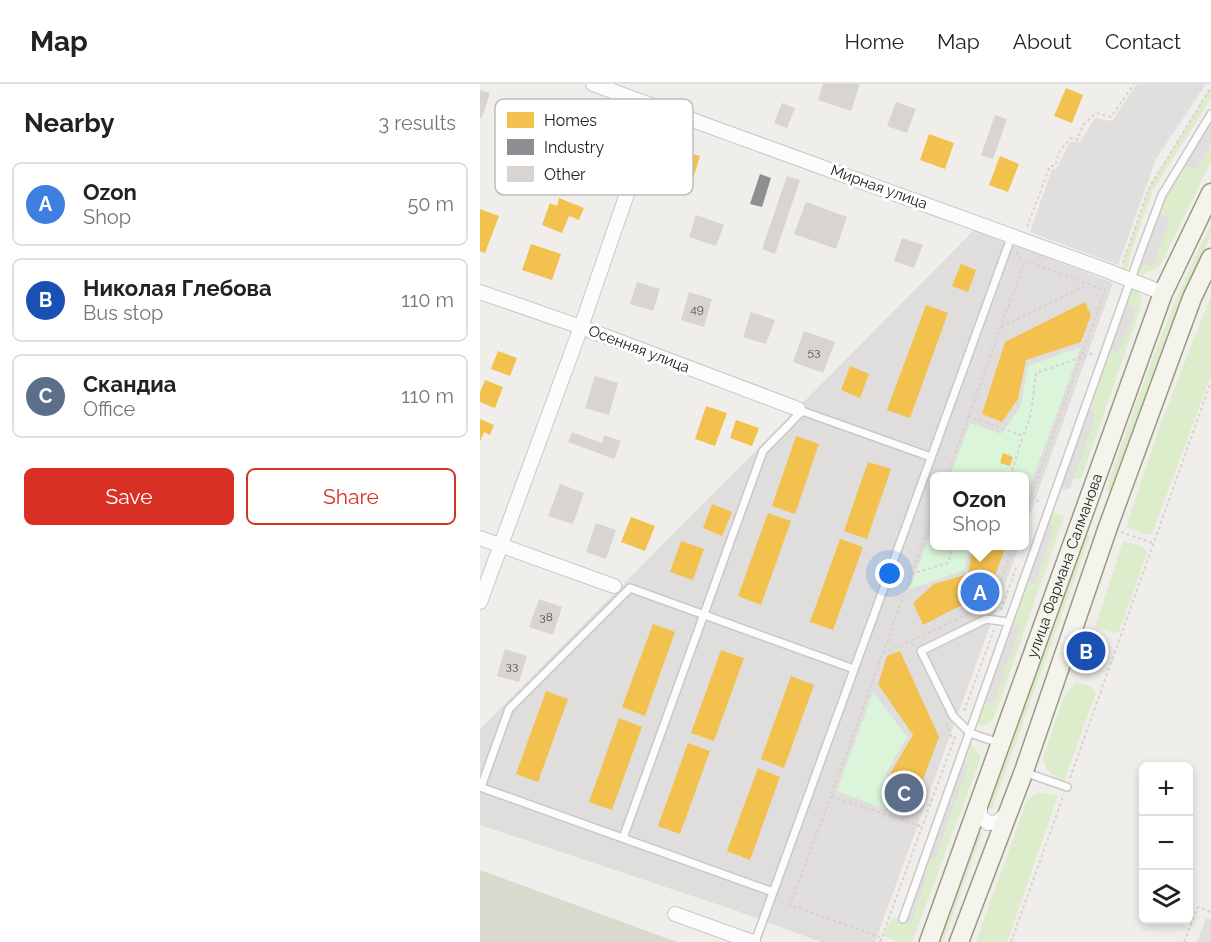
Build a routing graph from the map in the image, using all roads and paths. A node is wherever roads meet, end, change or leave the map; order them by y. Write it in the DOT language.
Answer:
graph roads {
  1 [pos="593,84"];
  2 [pos="1134,84"];
  3 [pos="635,99"];
  4 [pos="1211,114"];
  5 [pos="693,120"];
  6 [pos="1211,193"];
  7 [pos="626,195"];
  8 [pos="1017,237"];
  9 [pos="1211,258"];
  10 [pos="1024,263"];
  11 [pos="1130,279"];
  12 [pos="1089,284"];
  13 [pos="480,292"];
  14 [pos="1163,293"];
  15 [pos="580,327"];
  16 [pos="1001,327"];
  17 [pos="1094,353"];
  18 [pos="1080,359"];
  19 [pos="1211,382"];
  20 [pos="800,410"];
  21 [pos="968,416"];
  22 [pos="1023,436"];
  23 [pos="931,457"];
  24 [pos="949,472"];
  25 [pos="1012,472"];
  26 [pos="1030,498"];
  27 [pos="1029,501"];
  28 [pos="1040,502"];
  29 [pos="930,523"];
  30 [pos="1118,530"];
  31 [pos="480,538"];
  32 [pos="1153,543"];
  33 [pos="501,546"];
  34 [pos="952,550"];
  35 [pos="1021,556"];
  36 [pos="911,574"];
  37 [pos="614,586"];
  38 [pos="480,602"];
  39 [pos="704,615"];
  40 [pos="998,620"];
  41 [pos="1008,622"];
  42 [pos="911,640"];
  43 [pos="883,653"];
  44 [pos="854,669"];
  45 [pos="959,723"];
  46 [pos="970,733"];
  47 [pos="1002,744"];
  48 [pos="1024,771"];
  49 [pos="481,787"];
  50 [pos="1067,787"];
  51 [pos="831,796"];
  52 [pos="980,803"];
  53 [pos="1007,813"];
  54 [pos="921,827"];
  55 [pos="623,838"];
  56 [pos="773,892"];
  57 [pos="1211,912"];
  58 [pos="675,914"];
  59 [pos="903,919"];
  60 [pos="881,938"];
  61 [pos="754,942"];
  62 [pos="880,942"];
  63 [pos="929,942"];
  64 [pos="959,942"];
  65 [pos="1011,942"];
  66 [pos="1184,942"];
  1 -- 3 [label="street, Мирная улица"];
  2 -- 8 [label="path"];
  4 -- 11 [label="lane"];
  5 -- 8 [label="street, Мирная улица"];
  6 -- 14 [label="street, улица Фармана Салманова"];
  7 -- 15 [label="street"];
  8 -- 10 [label="path"];
  8 -- 11 [label="street, Мирная улица"];
  8 -- 23 [label="lane"];
  9 -- 48 [label="street, улица Фармана Салманова"];
  10 -- 12 [label="path"];
  10 -- 16 [label="path"];
  11 -- 14 [label="street, Мирная улица"];
  11 -- 41 [label="lane"];
  12 -- 16 [label="path"];
  12 -- 18 [label="path"];
  13 -- 15 [label="street, Осенняя улица"];
  14 -- 47 [label="street, улица Фармана Салманова"];
  15 -- 20 [label="street, Осенняя улица"];
  15 -- 33 [label="street"];
  16 -- 21 [label="path"];
  17 -- 18 [label="path"];
  18 -- 22 [label="path"];
  18 -- 26 [label="path"];
  19 -- 32 [label="path"];
  20 -- 23 [label="lane"];
  20 -- 39 [label="lane"];
  21 -- 22 [label="path"];
  21 -- 24 [label="path"];
  22 -- 25 [label="path"];
  23 -- 44 [label="lane"];
  26 -- 27 [label="path"];
  26 -- 28 [label="path"];
  29 -- 36 [label="path"];
  30 -- 32 [label="path"];
  31 -- 33 [label="street"];
  32 -- 50 [label="path"];
  33 -- 37 [label="street"];
  33 -- 38 [label="street"];
  34 -- 36 [label="path"];
  35 -- 40 [label="path"];
  36 -- 43 [label="path"];
  39 -- 44 [label="lane"];
  39 -- 49 [label="lane"];
  39 -- 55 [label="lane"];
  40 -- 41 [label="lane"];
  40 -- 45 [label="path"];
  40 -- 45 [label="lane"];
  41 -- 46 [label="lane"];
  42 -- 43 [label="path"];
  43 -- 51 [label="path"];
  44 -- 56 [label="lane"];
  45 -- 46 [label="lane"];
  45 -- 54 [label="path"];
  46 -- 47 [label="lane"];
  46 -- 59 [label="lane"];
  47 -- 52 [label="street, улица Фармана Салманова"];
  48 -- 50 [label="lane"];
  48 -- 53 [label="street, улица Фармана Салманова"];
  49 -- 55 [label="lane"];
  50 -- 65 [label="path"];
  51 -- 54 [label="path"];
  51 -- 60 [label="path"];
  52 -- 53 [label="street"];
  52 -- 63 [label="street, улица Фармана Салманова"];
  53 -- 64 [label="street, улица Фармана Салманова"];
  54 -- 60 [label="path"];
  55 -- 56 [label="lane"];
  56 -- 61 [label="lane"];
  57 -- 66 [label="path"];
  58 -- 61 [label="street"];
  60 -- 62 [label="path"];
}
